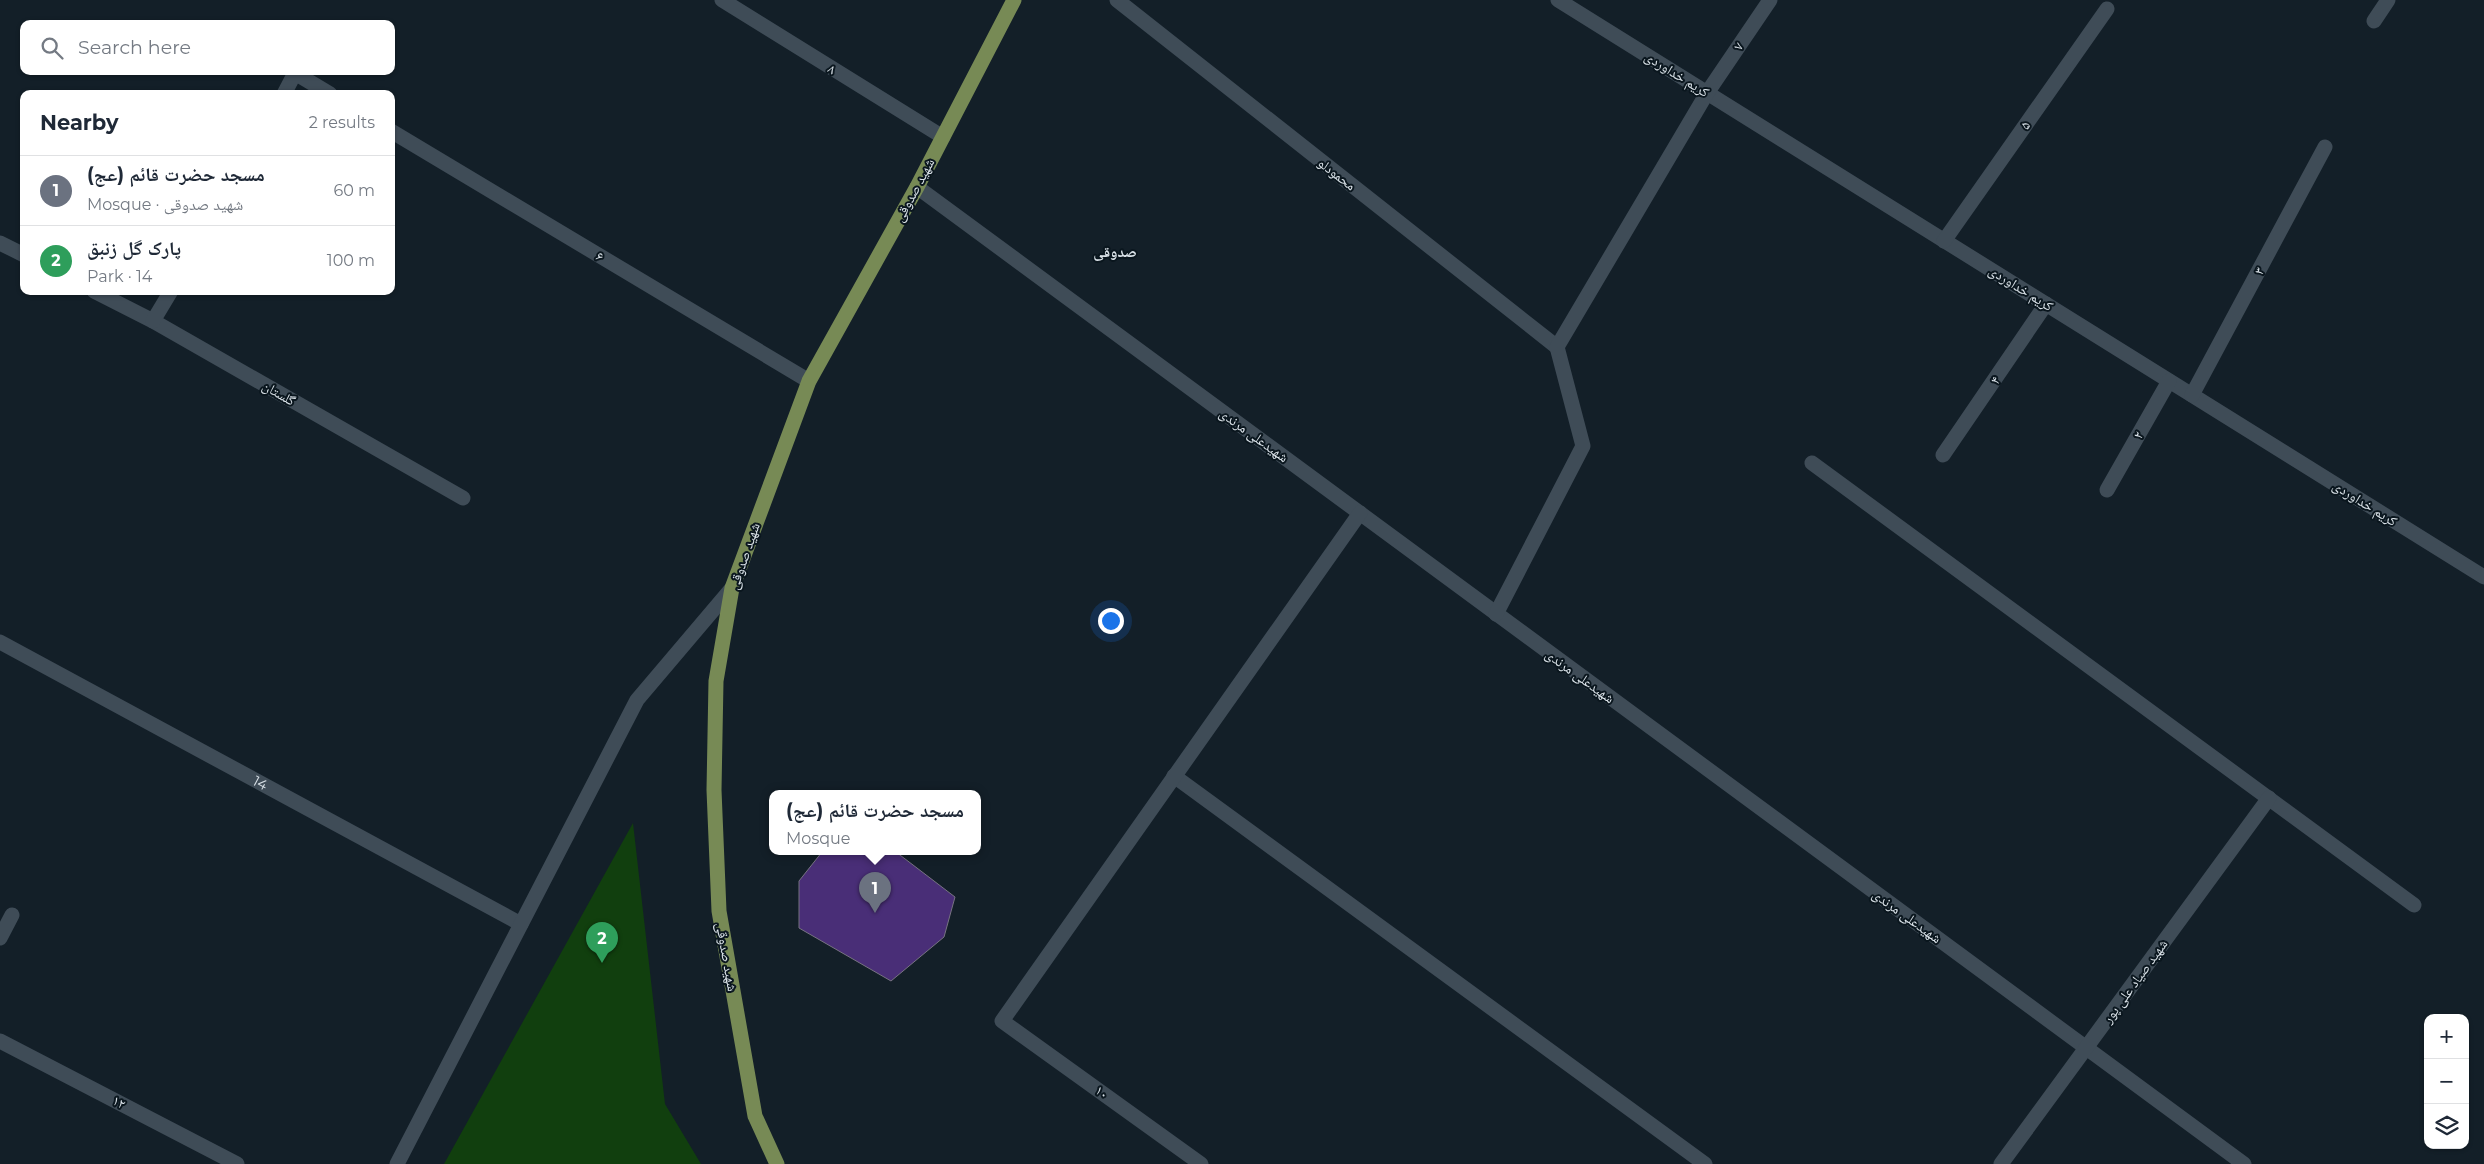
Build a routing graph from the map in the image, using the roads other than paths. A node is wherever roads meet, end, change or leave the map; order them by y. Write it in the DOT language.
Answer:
graph roads {
  1 [pos="722,0"];
  2 [pos="1014,0"];
  3 [pos="1117,0"];
  4 [pos="1558,0"];
  5 [pos="1770,0"];
  6 [pos="2388,0"];
  7 [pos="2106,9"];
  8 [pos="2374,21"];
  9 [pos="294,75"];
  10 [pos="298,75"];
  11 [pos="286,90"];
  12 [pos="323,90"];
  13 [pos="1707,93"];
  14 [pos="395,133"];
  15 [pos="943,137"];
  16 [pos="2325,147"];
  17 [pos="917,187"];
  18 [pos="1944,241"];
  19 [pos="0,243"];
  20 [pos="20,253"];
  21 [pos="102,295"];
  22 [pos="168,295"];
  23 [pos="2046,304"];
  24 [pos="153,321"];
  25 [pos="1557,347"];
  26 [pos="809,380"];
  27 [pos="2169,380"];
  28 [pos="2192,395"];
  29 [pos="1943,455"];
  30 [pos="1812,463"];
  31 [pos="2106,490"];
  32 [pos="463,498"];
  33 [pos="1360,513"];
  34 [pos="2484,577"];
  35 [pos="732,588"];
  36 [pos="1496,614"];
  37 [pos="0,642"];
  38 [pos="1174,776"];
  39 [pos="2269,798"];
  40 [pos="2414,905"];
  41 [pos="12,915"];
  42 [pos="521,924"];
  43 [pos="0,938"];
  44 [pos="0,1041"];
  45 [pos="2086,1048"];
  46 [pos="237,1164"];
  47 [pos="398,1164"];
  48 [pos="777,1164"];
  49 [pos="1201,1164"];
  50 [pos="1705,1164"];
  51 [pos="2001,1164"];
  52 [pos="2244,1164"];
  1 -- 15 [label="street, ۸"];
  2 -- 15 [label="main road, شهید صدوقی"];
  3 -- 25 [label="street, محمودلو"];
  4 -- 13 [label="street, کریم خداوردی"];
  5 -- 13 [label="street, ۷"];
  6 -- 8 [label="street"];
  7 -- 18 [label="street, ۵"];
  9 -- 11 [label="street"];
  10 -- 12 [label="street"];
  13 -- 18 [label="street, کریم خداوردی"];
  13 -- 25 [label="street, ۷"];
  14 -- 26 [label="street, ۶"];
  15 -- 17 [label="main road, شهید صدوقی"];
  16 -- 28 [label="street, ۳"];
  17 -- 26 [label="main road, شهید صدوقی"];
  17 -- 33 [label="street, شهیدعلی مرندی"];
  18 -- 23 [label="street, کریم خداوردی"];
  19 -- 20 [label="street"];
  21 -- 24 [label="street, گلستان"];
  22 -- 24 [label="street"];
  23 -- 27 [label="street, کریم خداوردی"];
  23 -- 29 [label="street, ۴"];
  24 -- 32 [label="street, گلستان"];
  25 -- 36 [label="street"];
  26 -- 35 [label="main road, شهید صدوقی"];
  27 -- 28 [label="street, کریم خداوردی"];
  27 -- 31 [label="street, ۲"];
  28 -- 34 [label="street, کریم خداوردی"];
  30 -- 39 [label="street"];
  33 -- 36 [label="street, شهیدعلی مرندی"];
  33 -- 38 [label="street"];
  35 -- 42 [label="street"];
  35 -- 48 [label="main road, شهید صدوقی"];
  36 -- 45 [label="street, شهیدعلی مرندی"];
  37 -- 42 [label="street, 14"];
  38 -- 49 [label="street, ۱۰"];
  38 -- 50 [label="street"];
  39 -- 40 [label="street"];
  39 -- 45 [label="street, شهید صیاد علی پور"];
  41 -- 43 [label="street"];
  42 -- 47 [label="street"];
  44 -- 46 [label="street, ۱۲"];
  45 -- 51 [label="street, شهید صیاد علی پور"];
  45 -- 52 [label="street, شهیدعلی مرندی"];
}
